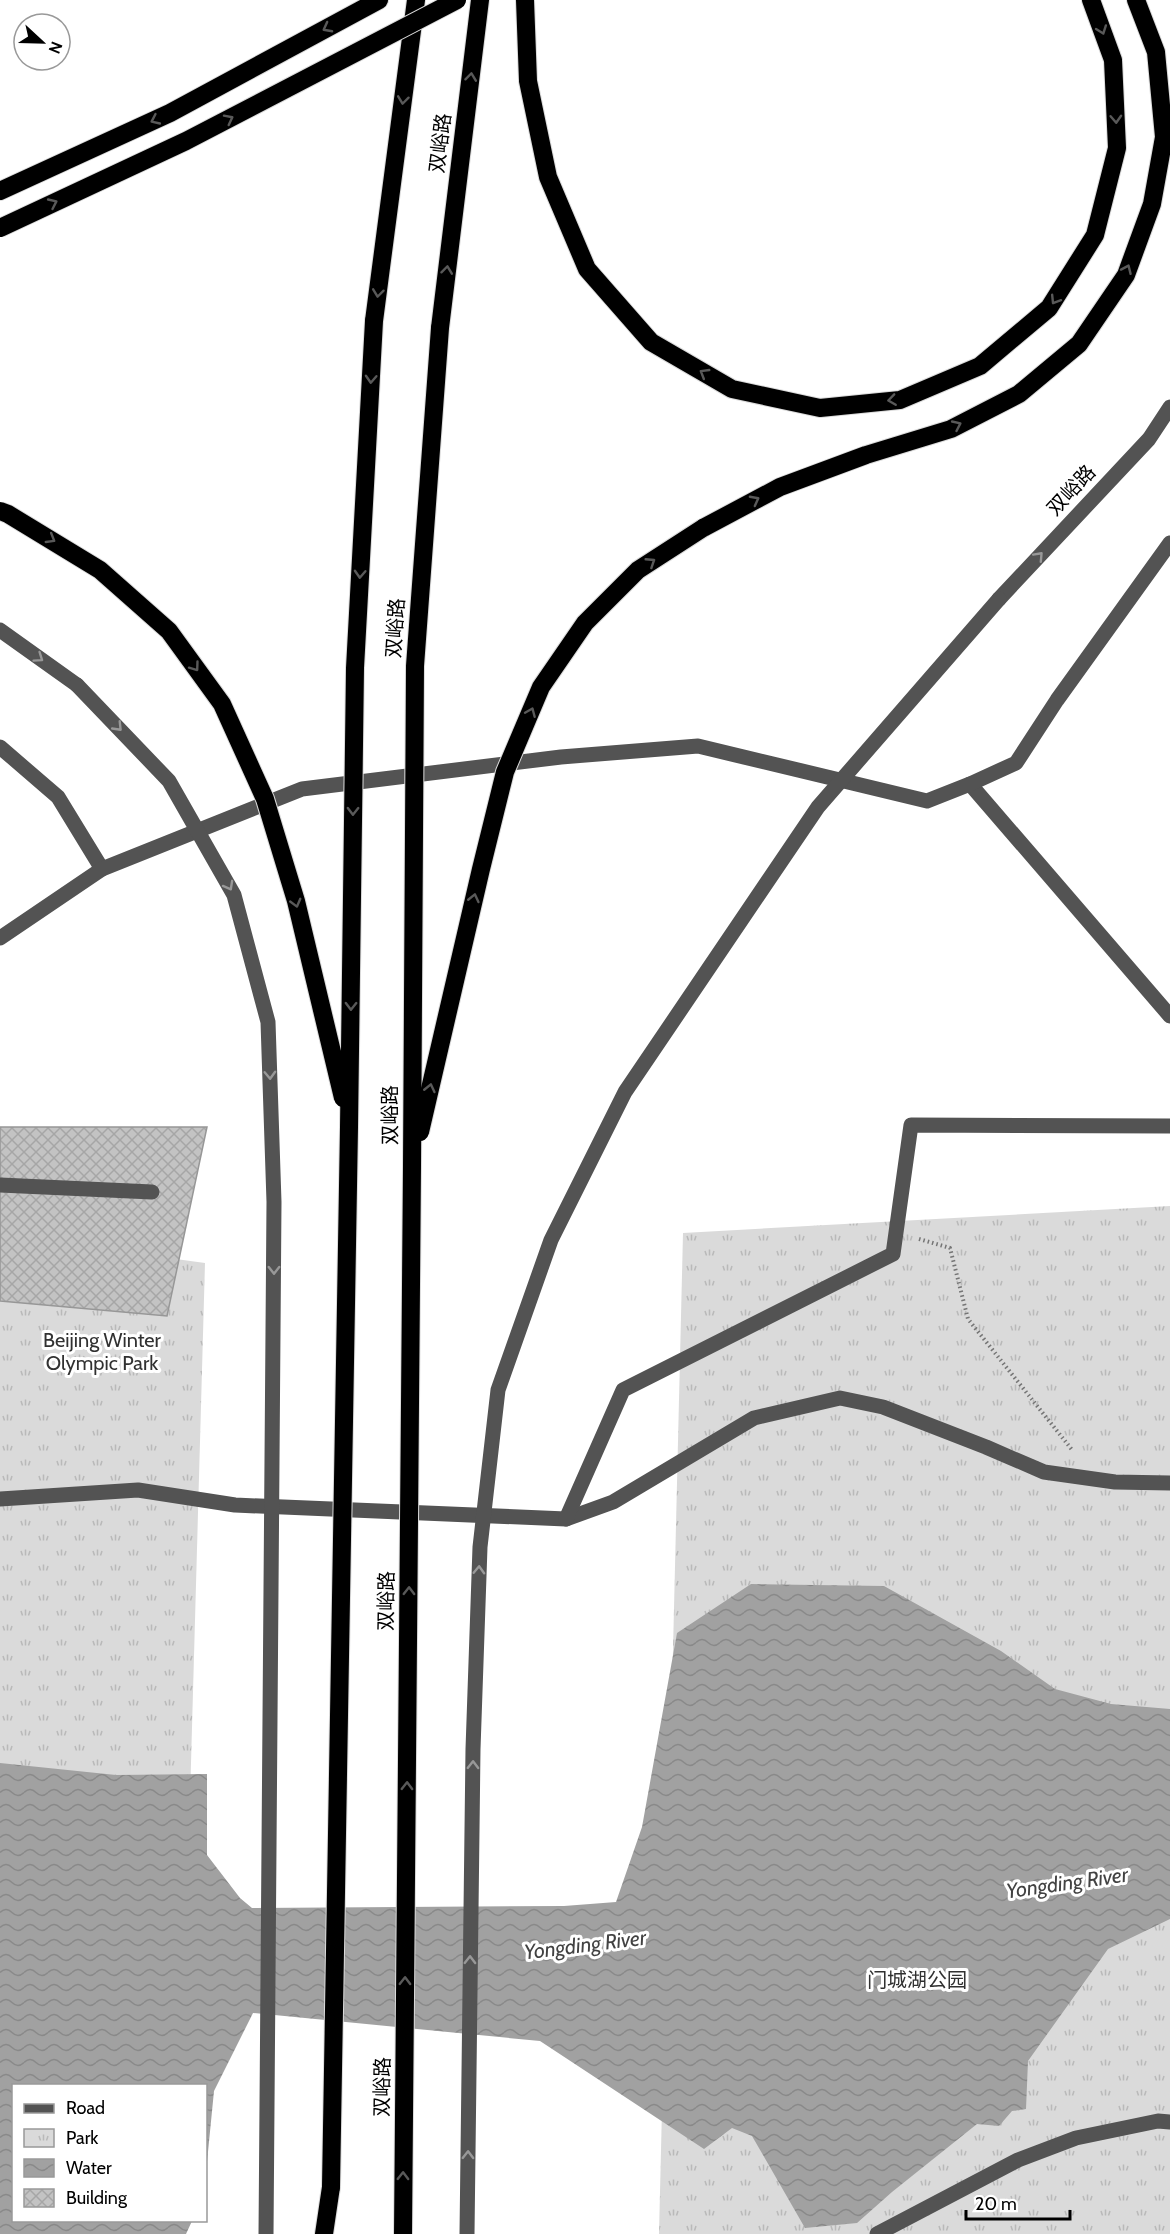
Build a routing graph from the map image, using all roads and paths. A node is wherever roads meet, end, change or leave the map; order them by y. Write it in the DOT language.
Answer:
graph roads {
  1 [pos="379,0"];
  2 [pos="416,0"];
  3 [pos="457,0"];
  4 [pos="480,0"];
  5 [pos="525,0"];
  6 [pos="1092,0"];
  7 [pos="1137,0"];
  8 [pos="0,191"];
  9 [pos="0,228"];
  10 [pos="1170,407"];
  11 [pos="0,511"];
  12 [pos="1170,543"];
  13 [pos="0,630"];
  14 [pos="0,747"];
  15 [pos="970,784"];
  16 [pos="102,869"];
  17 [pos="0,938"];
  18 [pos="1170,1016"];
  19 [pos="1170,1126"];
  20 [pos="349,1127"];
  21 [pos="412,1166"];
  22 [pos="0,1185"];
  23 [pos="152,1192"];
  24 [pos="897,1232"];
  25 [pos="1096,1479"];
  26 [pos="1170,1484"];
  27 [pos="0,1499"];
  28 [pos="566,1519"];
  29 [pos="1170,2122"];
  30 [pos="331,2187"];
  31 [pos="266,2234"];
  32 [pos="324,2234"];
  33 [pos="331,2234"];
  34 [pos="403,2234"];
  35 [pos="467,2234"];
  36 [pos="877,2234"];
  1 -- 8 [label="highway, one-way"];
  2 -- 20 [label="highway, 双峪路, one-way, bridge"];
  9 -- 3 [label="highway, one-way, bridge"];
  21 -- 4 [label="highway, 双峪路, one-way, bridge"];
  6 -- 5 [label="highway, one-way"];
  21 -- 7 [label="highway, one-way, bridge"];
  35 -- 10 [label="street, 双峪路, one-way, bridge"];
  11 -- 20 [label="highway, one-way, bridge"];
  12 -- 15 [label="street"];
  13 -- 31 [label="street, one-way, bridge"];
  14 -- 16 [label="street"];
  15 -- 16 [label="street"];
  15 -- 18 [label="street"];
  16 -- 17 [label="street"];
  19 -- 24 [label="street"];
  20 -- 30 [label="highway, 双峪路, bridge"];
  34 -- 21 [label="highway, 双峪路, one-way, bridge"];
  22 -- 23 [label="street"];
  24 -- 25 [label="path"];
  24 -- 28 [label="street"];
  25 -- 26 [label="street"];
  25 -- 28 [label="street"];
  27 -- 28 [label="street"];
  29 -- 36 [label="street"];
  30 -- 32 [label="highway"];
  30 -- 33 [label="highway"];
}
